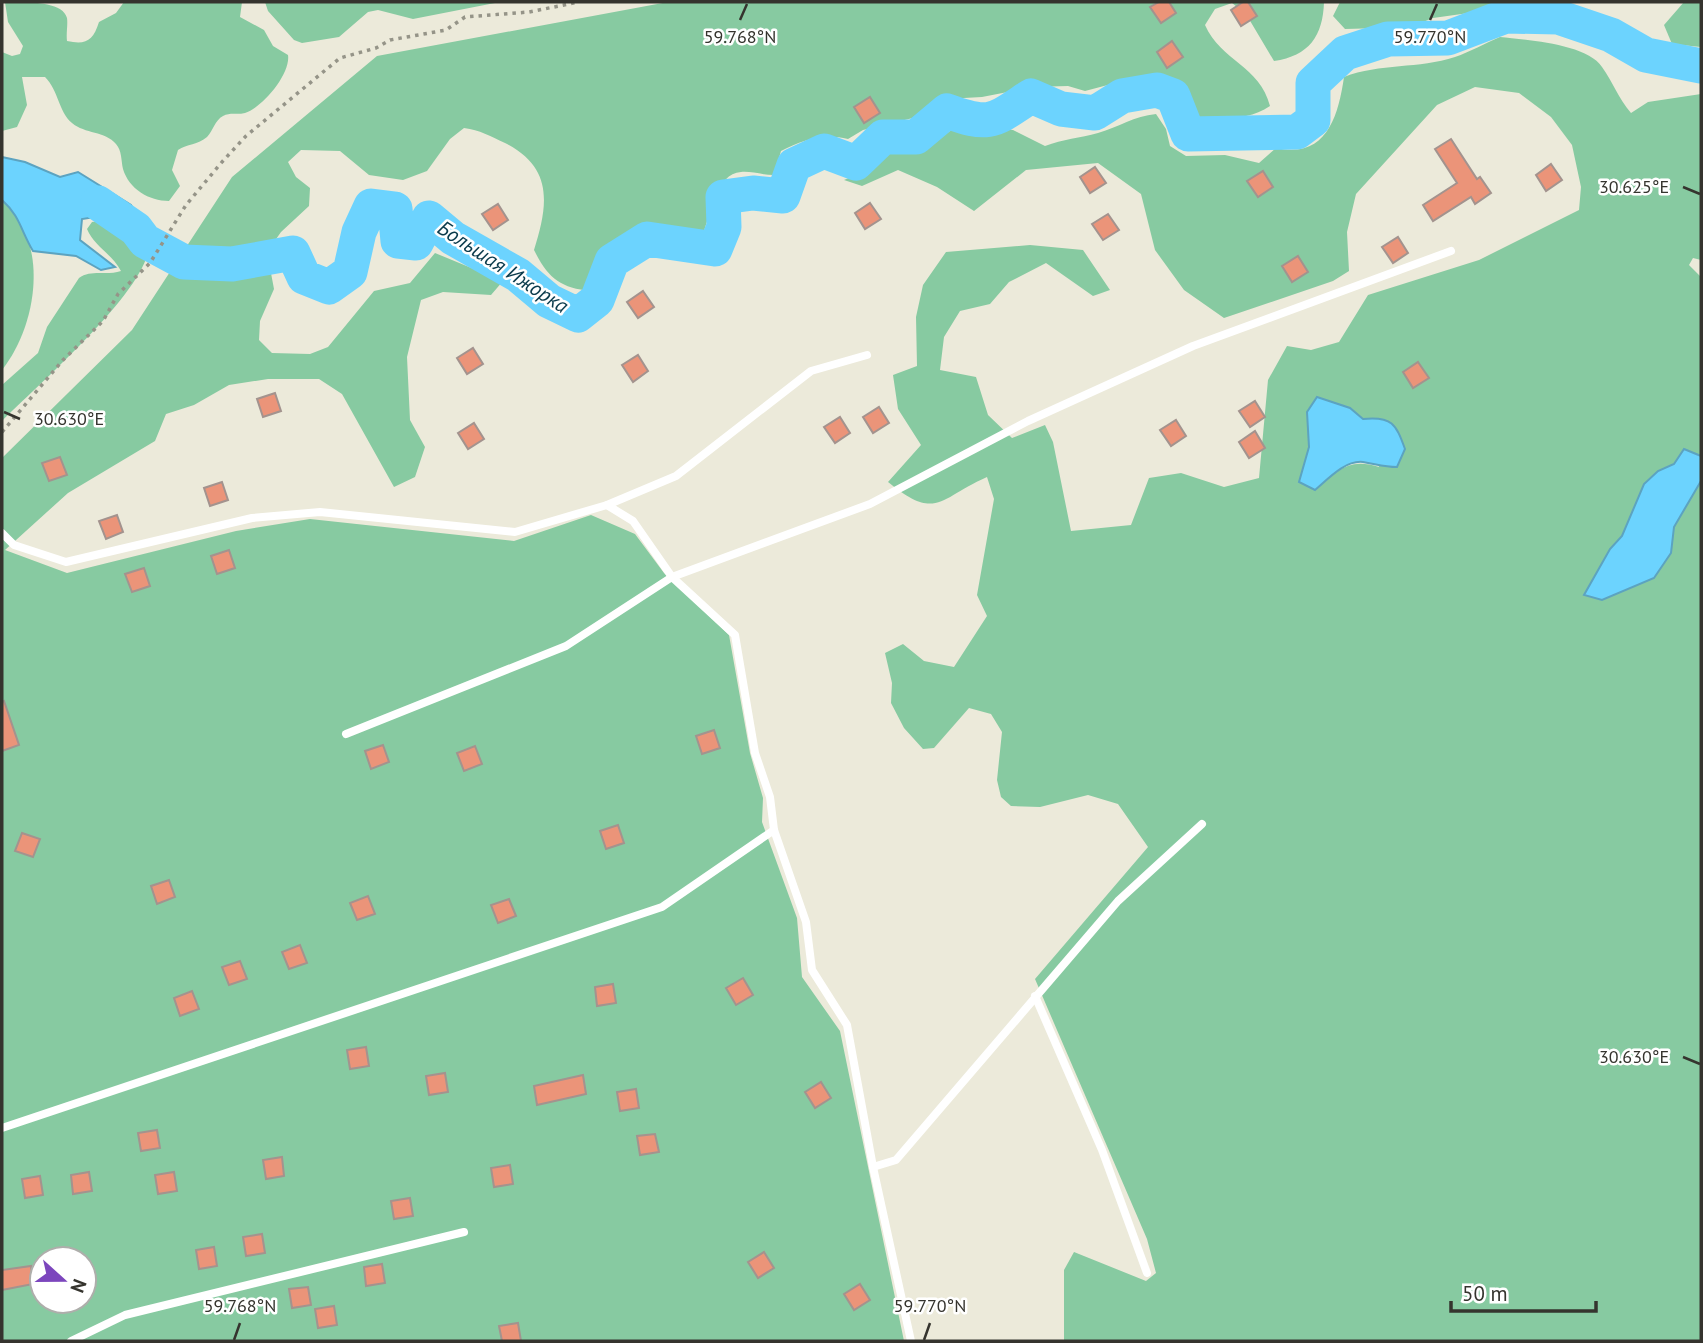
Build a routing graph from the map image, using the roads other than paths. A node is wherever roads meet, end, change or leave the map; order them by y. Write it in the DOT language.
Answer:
graph roads {
  1 [pos="1451,251"];
  2 [pos="867,355"];
  3 [pos="607,505"];
  4 [pos="2,533"];
  5 [pos="672,577"];
  6 [pos="346,734"];
  7 [pos="1202,824"];
  8 [pos="774,830"];
  9 [pos="1035,996"];
  10 [pos="2,1128"];
  11 [pos="873,1167"];
  12 [pos="464,1232"];
  13 [pos="1147,1273"];
  14 [pos="71,1341"];
  15 [pos="911,1341"];
  1 -- 5 [label="lane"];
  2 -- 3 [label="lane"];
  3 -- 4 [label="lane"];
  3 -- 5 [label="lane"];
  5 -- 6 [label="lane"];
  5 -- 8 [label="lane"];
  7 -- 9 [label="lane"];
  8 -- 10 [label="lane"];
  8 -- 11 [label="lane"];
  9 -- 11 [label="lane"];
  9 -- 13 [label="lane"];
  11 -- 15 [label="lane"];
  12 -- 14 [label="lane"];
}
